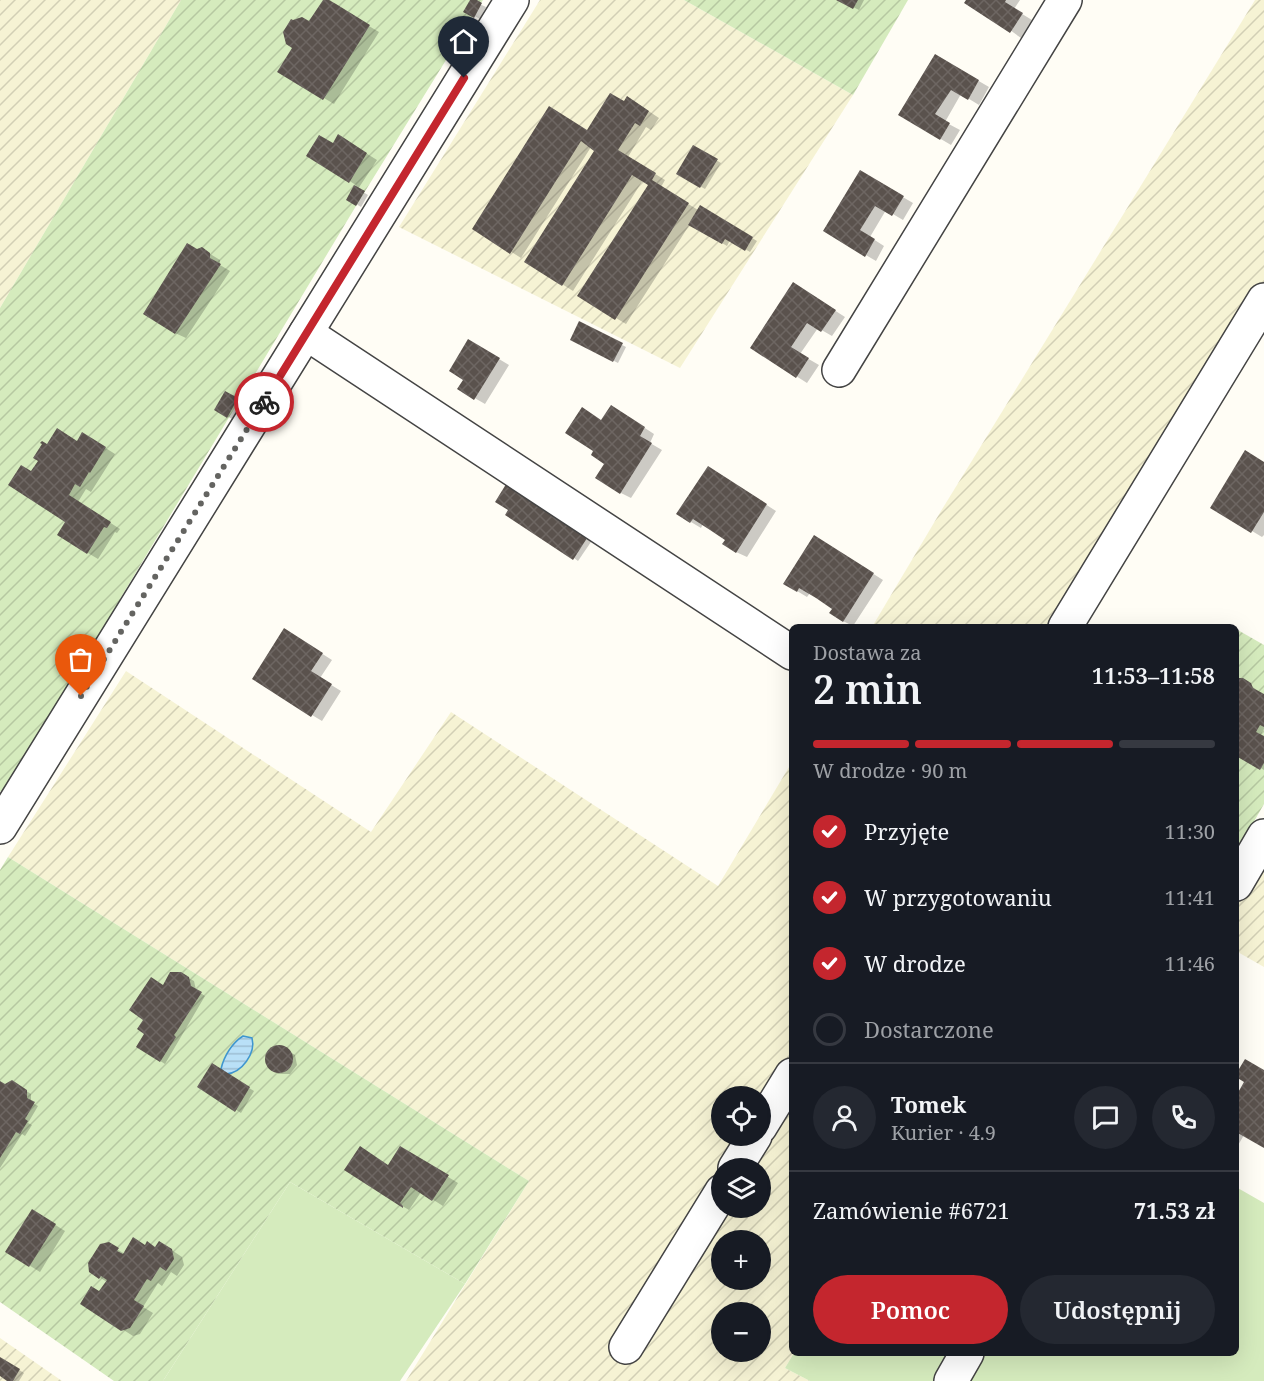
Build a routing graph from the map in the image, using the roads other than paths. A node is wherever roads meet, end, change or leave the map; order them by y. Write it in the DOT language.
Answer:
graph roads {
  1 [pos="512,0"];
  2 [pos="1065,0"];
  3 [pos="1264,300"];
  4 [pos="306,333"];
  5 [pos="839,370"];
  6 [pos="1067,624"];
  7 [pos="789,651"];
  8 [pos="0,827"];
  9 [pos="1264,836"];
  10 [pos="1239,879"];
  11 [pos="789,1080"];
  12 [pos="771,1108"];
  13 [pos="711,1209"];
  14 [pos="626,1347"];
  15 [pos="965,1356"];
  16 [pos="951,1381"];
  1 -- 4 [label="street"];
  2 -- 5 [label="street"];
  3 -- 6 [label="street"];
  4 -- 7 [label="street"];
  4 -- 8 [label="street"];
  9 -- 10 [label="street"];
  11 -- 12 [label="street"];
  13 -- 14 [label="street"];
  15 -- 16 [label="street"];
}
